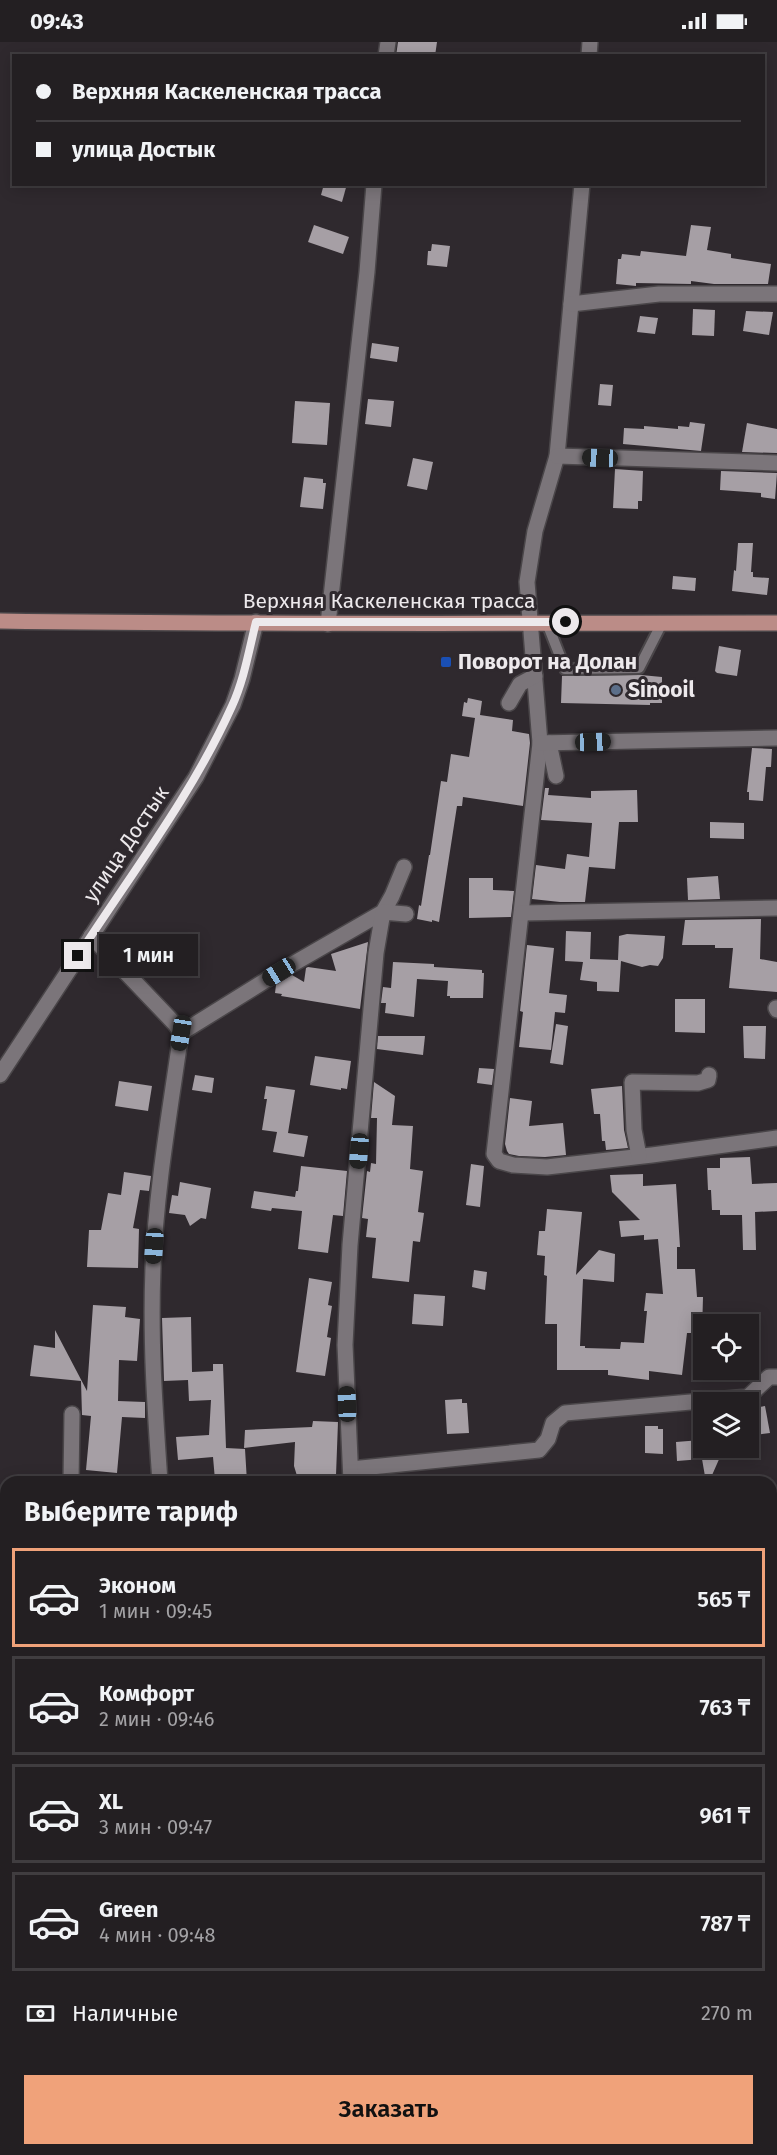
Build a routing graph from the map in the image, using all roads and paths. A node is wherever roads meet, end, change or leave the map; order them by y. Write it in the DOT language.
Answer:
graph roads {
  1 [pos="374,186"];
  2 [pos="582,186"];
  3 [pos="777,294"];
  4 [pos="571,304"];
  5 [pos="557,456"];
  6 [pos="777,463"];
  7 [pos="0,621"];
  8 [pos="256,622"];
  9 [pos="539,623"];
  10 [pos="662,623"];
  11 [pos="777,623"];
  12 [pos="328,624"];
  13 [pos="535,676"];
  14 [pos="509,703"];
  15 [pos="777,738"];
  16 [pos="544,743"];
  17 [pos="556,776"];
  18 [pos="404,867"];
  19 [pos="777,908"];
  20 [pos="383,912"];
  21 [pos="522,913"];
  22 [pos="406,914"];
  23 [pos="91,936"];
  24 [pos="181,1033"];
  25 [pos="0,1075"];
  26 [pos="709,1075"];
  27 [pos="777,1138"];
  28 [pos="639,1156"];
  29 [pos="777,1377"];
  30 [pos="72,1414"];
  31 [pos="71,1476"];
  32 [pos="159,1476"];
  33 [pos="351,1476"];
  1 -- 12 [label="street"];
  2 -- 4 [label="street"];
  3 -- 4 [label="street"];
  4 -- 5 [label="street"];
  5 -- 6 [label="street"];
  5 -- 9 [label="street"];
  7 -- 8 [label="main road, Верхняя Каскеленская трасса"];
  8 -- 12 [label="main road, Верхняя Каскеленская трасса"];
  8 -- 23 [label="street, улица Достык"];
  9 -- 10 [label="main road, Верхняя Каскеленская трасса"];
  9 -- 10 [label="lane"];
  9 -- 12 [label="main road, Верхняя Каскеленская трасса"];
  9 -- 13 [label="street"];
  10 -- 11 [label="main road, Верхняя Каскеленская трасса"];
  13 -- 14 [label="street"];
  13 -- 16 [label="street"];
  15 -- 16 [label="street"];
  16 -- 17 [label="street"];
  16 -- 21 [label="street"];
  18 -- 20 [label="street"];
  19 -- 21 [label="street"];
  20 -- 22 [label="street"];
  20 -- 24 [label="street"];
  20 -- 33 [label="street"];
  21 -- 28 [label="street"];
  23 -- 24 [label="street"];
  23 -- 25 [label="street, улица Достык"];
  24 -- 32 [label="street"];
  26 -- 28 [label="street"];
  27 -- 28 [label="street"];
  29 -- 33 [label="street"];
  30 -- 31 [label="street"];
}
